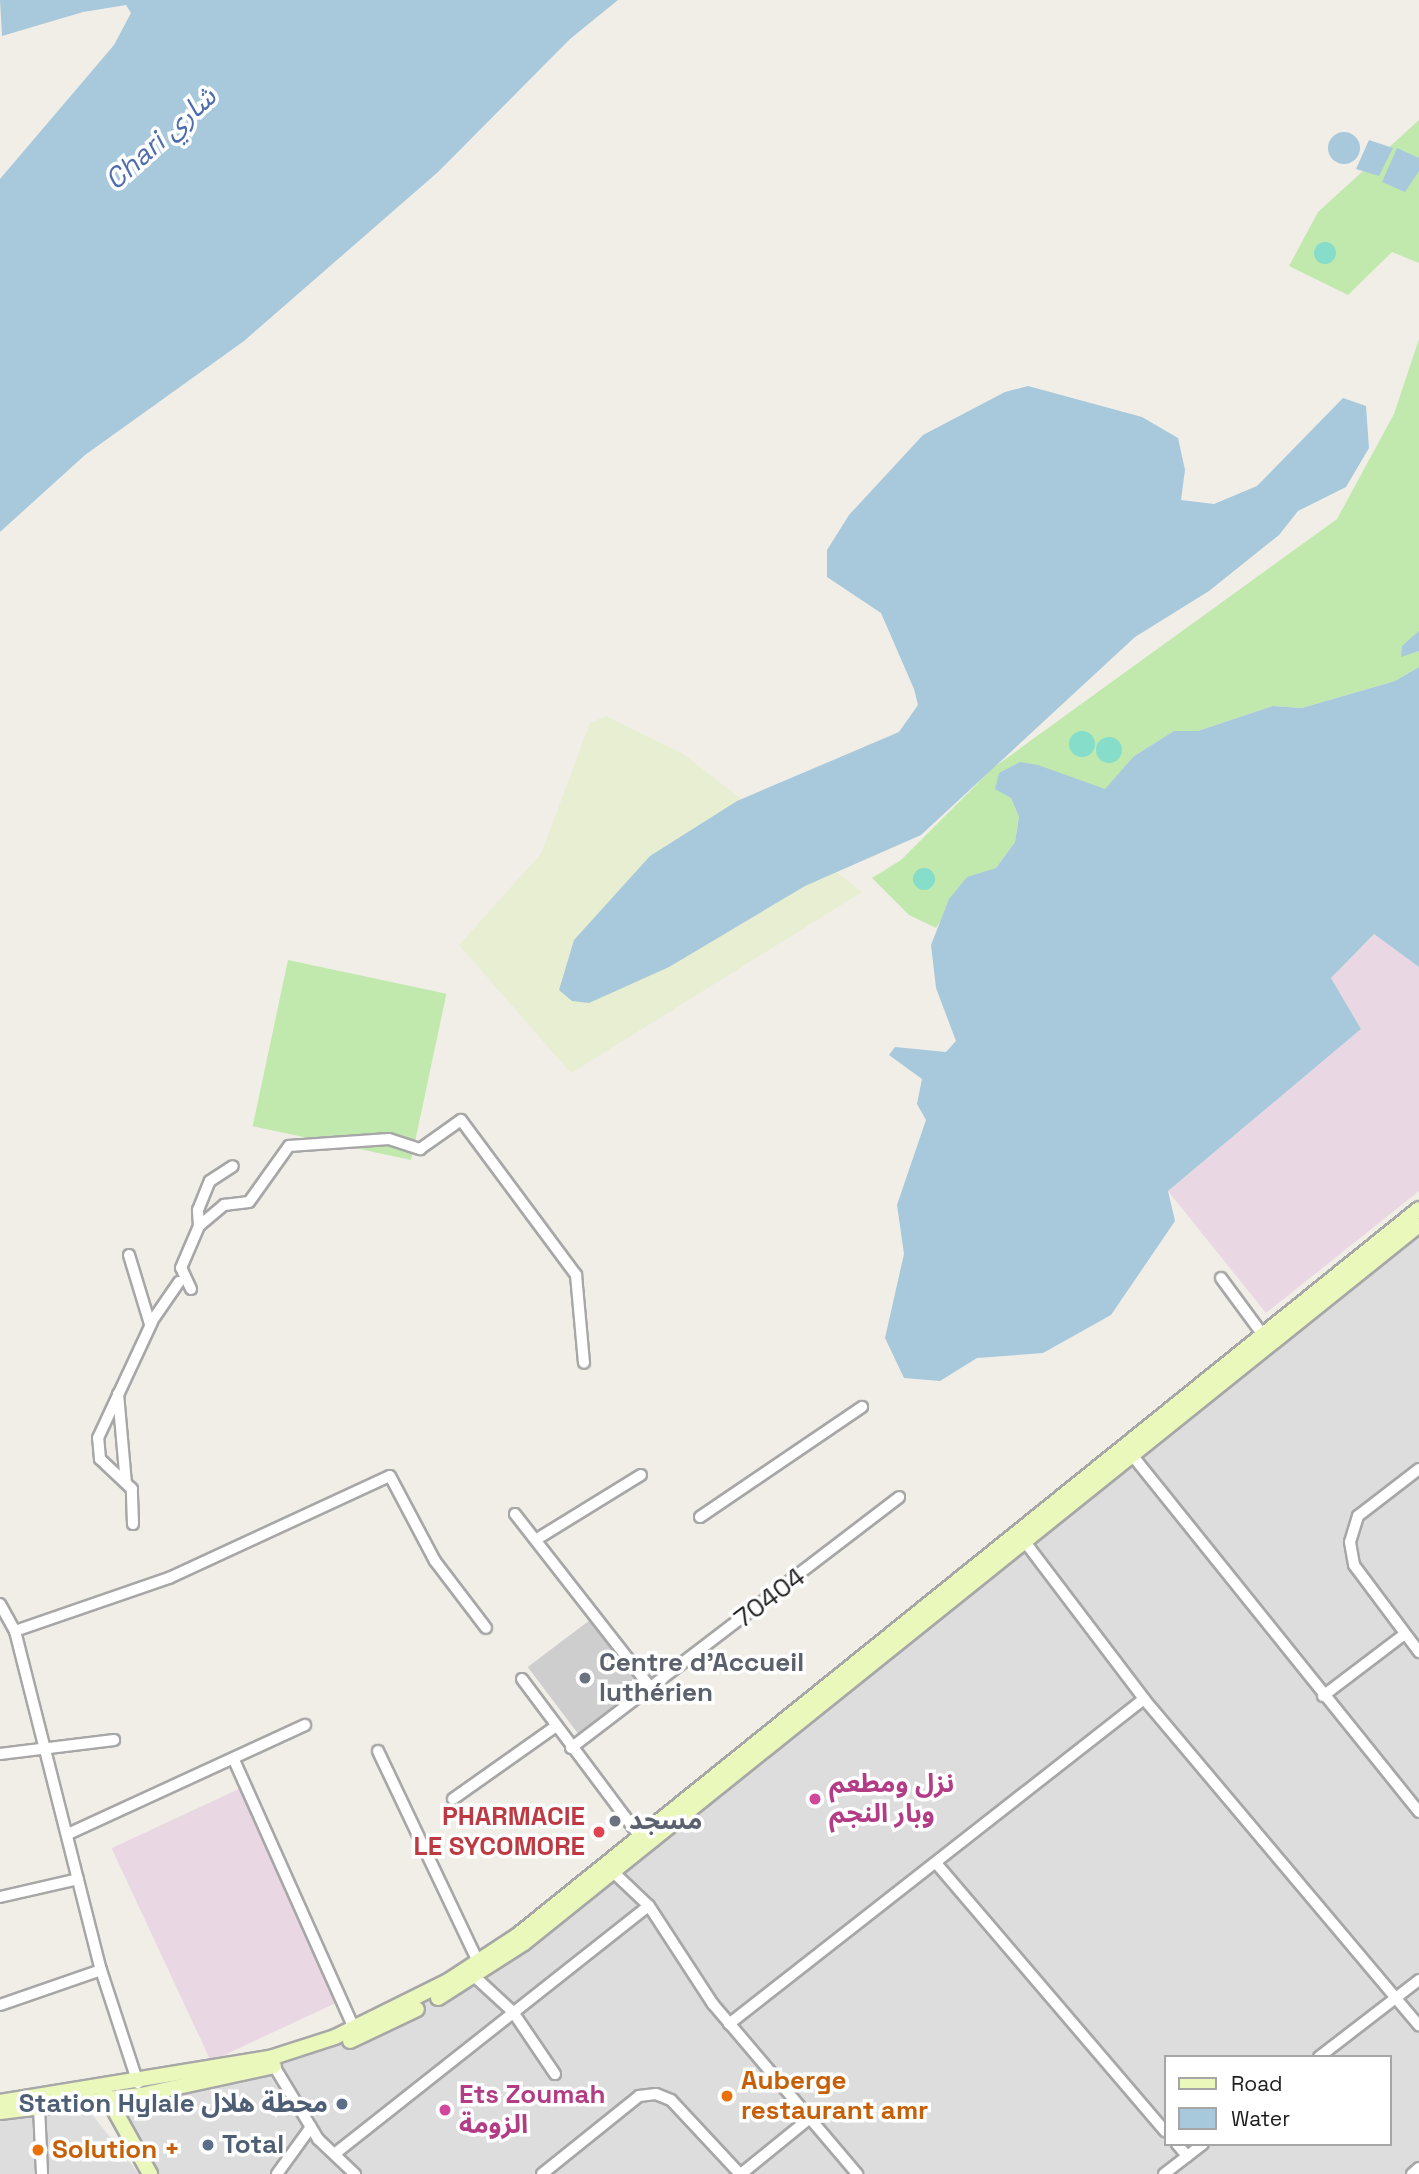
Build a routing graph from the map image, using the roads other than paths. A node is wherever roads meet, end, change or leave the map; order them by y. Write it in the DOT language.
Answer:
graph roads {
  1 [pos="233,1166"];
  2 [pos="1419,1209"];
  3 [pos="1419,1225"];
  4 [pos="199,1226"];
  5 [pos="129,1255"];
  6 [pos="1221,1278"];
  7 [pos="179,1282"];
  8 [pos="191,1289"];
  9 [pos="152,1322"];
  10 [pos="1263,1335"];
  11 [pos="584,1363"];
  12 [pos="118,1394"];
  13 [pos="862,1407"];
  14 [pos="1132,1455"];
  15 [pos="1419,1469"];
  16 [pos="641,1475"];
  17 [pos="127,1484"];
  18 [pos="899,1497"];
  19 [pos="515,1514"];
  20 [pos="700,1517"];
  21 [pos="133,1524"];
  22 [pos="1022,1538"];
  23 [pos="537,1539"];
  24 [pos="0,1604"];
  25 [pos="486,1628"];
  26 [pos="15,1631"];
  27 [pos="1402,1636"];
  28 [pos="1419,1652"];
  29 [pos="522,1679"];
  30 [pos="650,1687"];
  31 [pos="1323,1696"];
  32 [pos="1144,1699"];
  33 [pos="305,1725"];
  34 [pos="556,1726"];
  35 [pos="114,1740"];
  36 [pos="46,1748"];
  37 [pos="571,1748"];
  38 [pos="378,1751"];
  39 [pos="0,1754"];
  40 [pos="234,1760"];
  41 [pos="453,1799"];
  42 [pos="1419,1812"];
  43 [pos="68,1834"];
  44 [pos="640,1837"];
  45 [pos="936,1863"];
  46 [pos="609,1868"];
  47 [pos="78,1879"];
  48 [pos="0,1897"];
  49 [pos="649,1906"];
  50 [pos="476,1969"];
  51 [pos="101,1970"];
  52 [pos="1419,1980"];
  53 [pos="1397,1999"];
  54 [pos="0,2005"];
  55 [pos="513,2012"];
  56 [pos="729,2024"];
  57 [pos="1419,2026"];
  58 [pos="354,2028"];
  59 [pos="1322,2055"];
  60 [pos="272,2062"];
  61 [pos="555,2074"];
  62 [pos="138,2084"];
  63 [pos="106,2095"];
  64 [pos="0,2102"];
  65 [pos="39,2107"];
  66 [pos="0,2112"];
  67 [pos="810,2118"];
  68 [pos="311,2127"];
  69 [pos="1164,2130"];
  70 [pos="1179,2146"];
  71 [pos="1200,2146"];
  72 [pos="337,2152"];
  73 [pos="1187,2156"];
  74 [pos="1419,2168"];
  75 [pos="42,2174"];
  76 [pos="150,2174"];
  77 [pos="277,2174"];
  78 [pos="355,2174"];
  79 [pos="542,2174"];
  80 [pos="741,2174"];
  81 [pos="857,2174"];
  82 [pos="1164,2174"];
  83 [pos="1412,2174"];
  1 -- 4 [label="street"];
  2 -- 10 [label="main road"];
  3 -- 14 [label="main road"];
  4 -- 8 [label="street"];
  4 -- 11 [label="street"];
  5 -- 9 [label="street"];
  6 -- 10 [label="street"];
  7 -- 9 [label="street"];
  9 -- 12 [label="street"];
  10 -- 22 [label="main road"];
  12 -- 17 [label="street"];
  12 -- 17 [label="street"];
  13 -- 20 [label="street"];
  14 -- 22 [label="main road"];
  14 -- 31 [label="street"];
  15 -- 27 [label="street"];
  16 -- 23 [label="street"];
  17 -- 21 [label="street"];
  18 -- 30 [label="street, 70404"];
  19 -- 23 [label="street"];
  22 -- 32 [label="street"];
  22 -- 44 [label="main road"];
  22 -- 46 [label="main road"];
  23 -- 30 [label="street"];
  24 -- 26 [label="street"];
  25 -- 26 [label="street"];
  26 -- 36 [label="street"];
  27 -- 28 [label="street"];
  27 -- 31 [label="street"];
  29 -- 34 [label="street"];
  30 -- 37 [label="street, 70404"];
  31 -- 42 [label="street"];
  32 -- 45 [label="street"];
  32 -- 53 [label="street"];
  33 -- 40 [label="street"];
  34 -- 37 [label="street"];
  34 -- 41 [label="street"];
  35 -- 36 [label="street"];
  36 -- 39 [label="street"];
  36 -- 43 [label="street"];
  37 -- 44 [label="street"];
  38 -- 50 [label="street"];
  40 -- 43 [label="street"];
  40 -- 58 [label="street"];
  43 -- 47 [label="street"];
  44 -- 46 [label="main road"];
  45 -- 56 [label="street"];
  45 -- 69 [label="street"];
  46 -- 49 [label="street"];
  46 -- 50 [label="main road"];
  47 -- 48 [label="street"];
  47 -- 51 [label="street"];
  49 -- 55 [label="street"];
  49 -- 56 [label="street"];
  50 -- 55 [label="street"];
  50 -- 58 [label="main road"];
  50 -- 60 [label="main road"];
  51 -- 54 [label="street"];
  51 -- 62 [label="street"];
  52 -- 53 [label="street"];
  53 -- 57 [label="street"];
  53 -- 59 [label="street"];
  55 -- 61 [label="street"];
  55 -- 72 [label="street"];
  56 -- 67 [label="street"];
  58 -- 60 [label="main road"];
  60 -- 62 [label="main road"];
  60 -- 63 [label="main road"];
  60 -- 68 [label="street"];
  62 -- 63 [label="main road"];
  63 -- 64 [label="main road"];
  63 -- 65 [label="main road"];
  63 -- 76 [label="main road"];
  65 -- 66 [label="main road"];
  65 -- 75 [label="street"];
  67 -- 80 [label="street"];
  67 -- 81 [label="street"];
  68 -- 72 [label="street"];
  68 -- 77 [label="street"];
  70 -- 73 [label="street"];
  71 -- 73 [label="street"];
  72 -- 78 [label="street"];
  73 -- 82 [label="street"];
  74 -- 83 [label="street"];
  79 -- 80 [label="street"];
}
